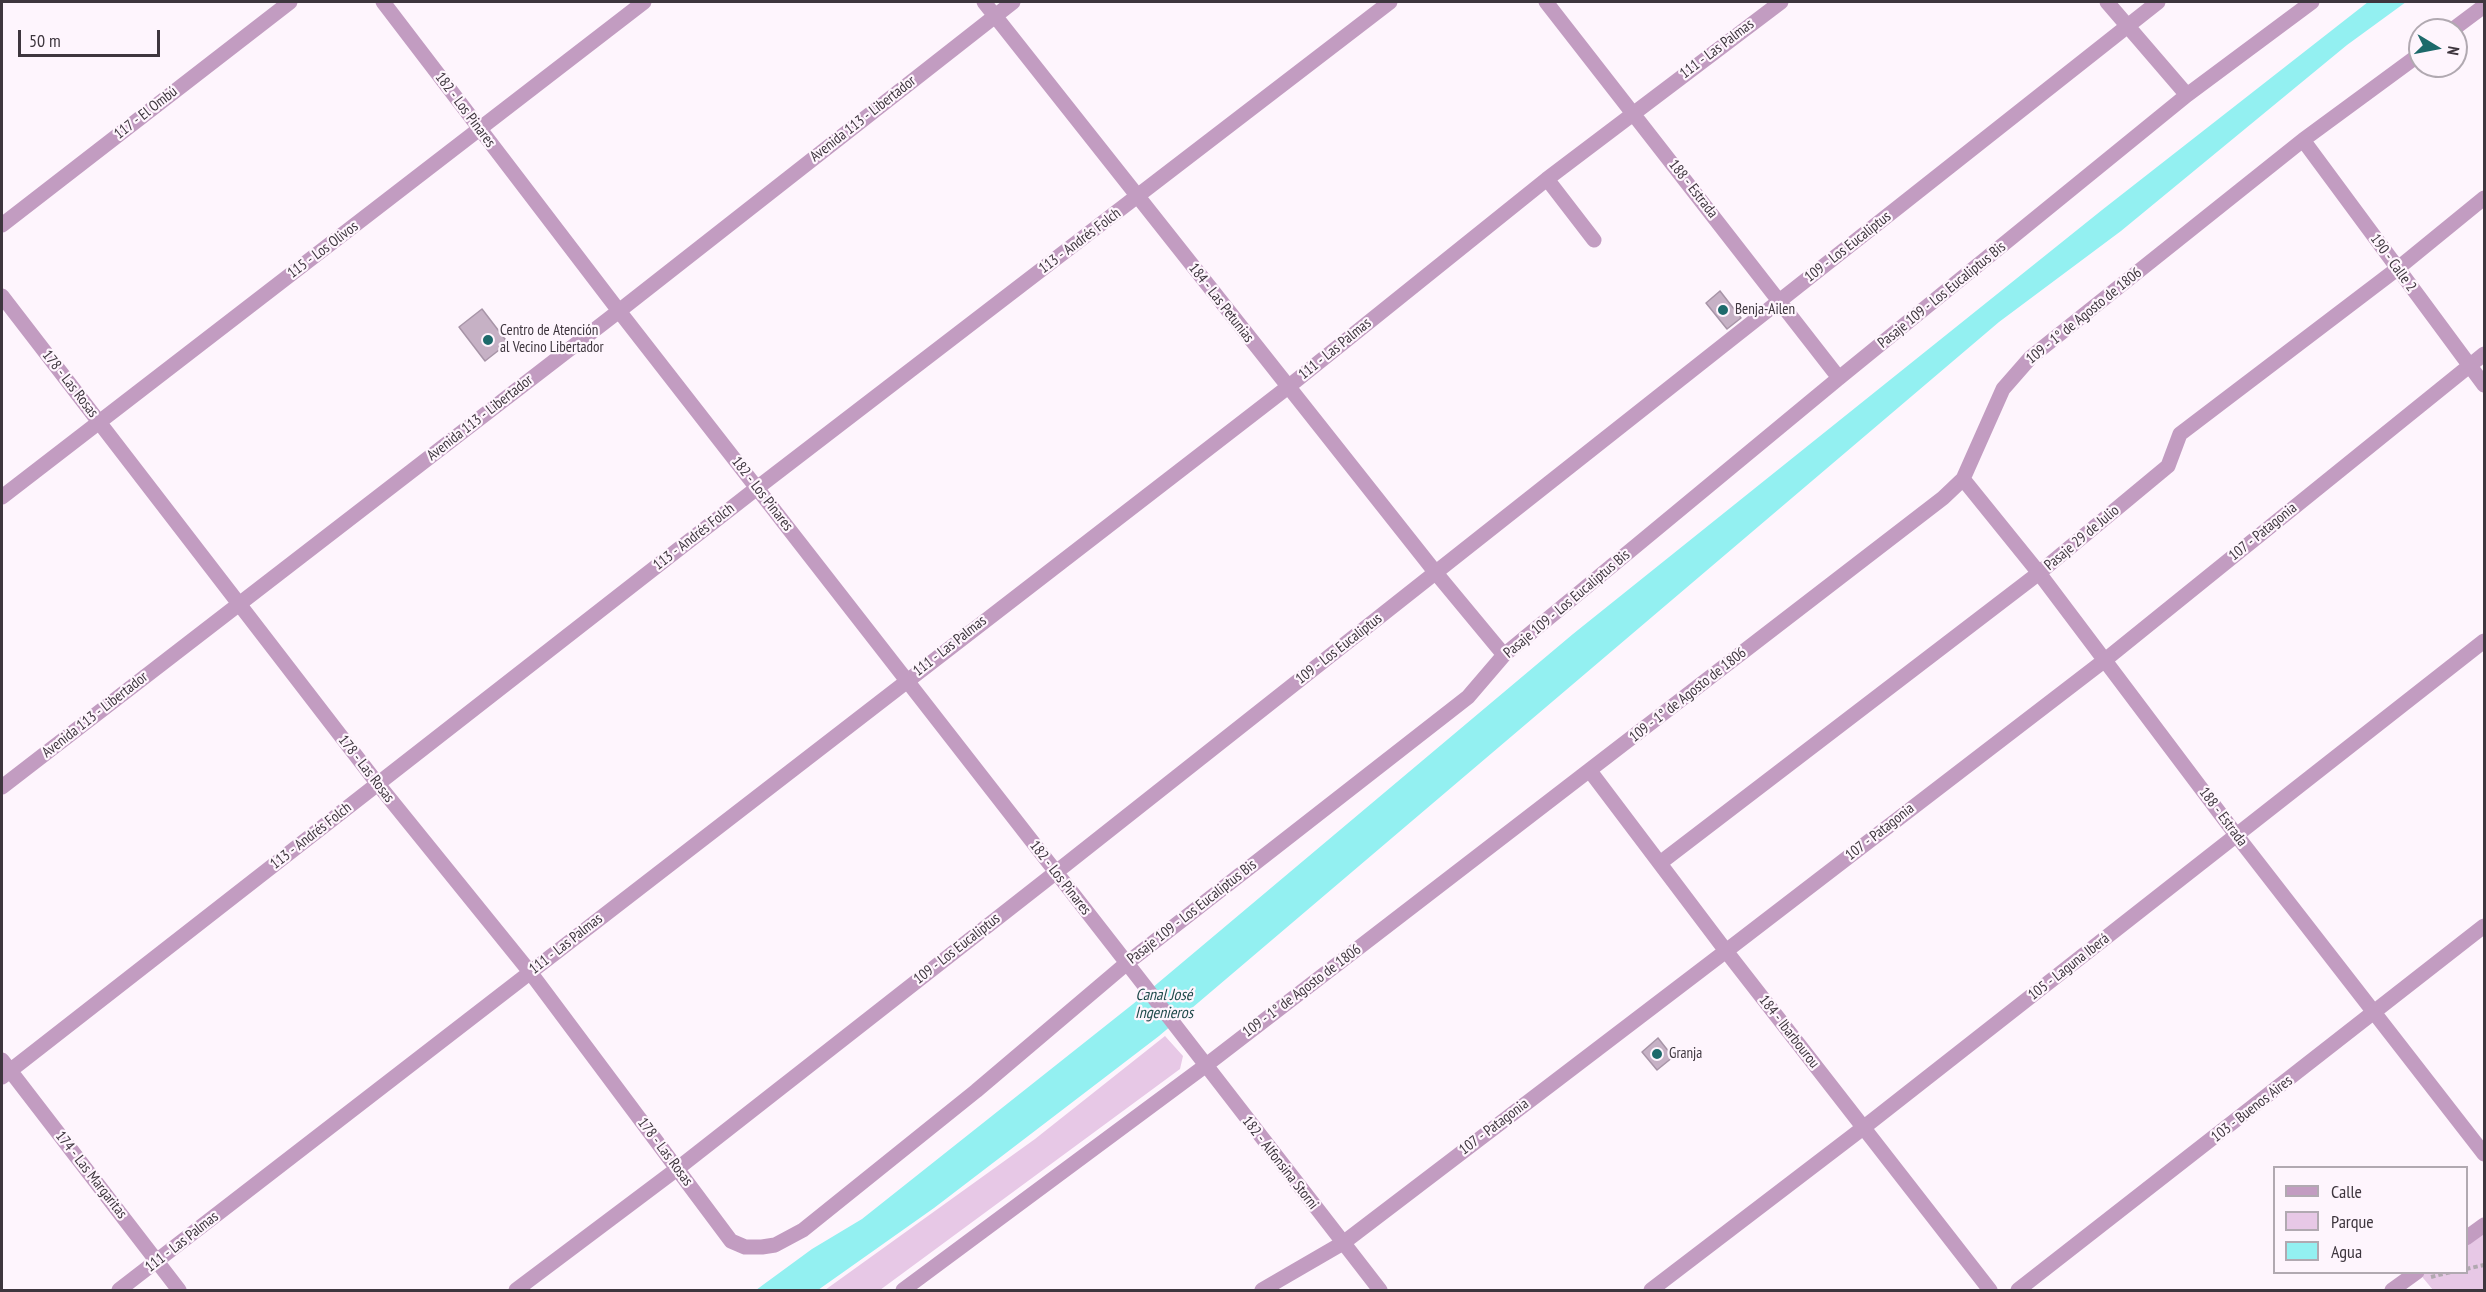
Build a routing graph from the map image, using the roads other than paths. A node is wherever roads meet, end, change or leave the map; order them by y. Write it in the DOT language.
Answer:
graph roads {
  1 [pos="290,2"];
  2 [pos="383,2"];
  3 [pos="644,2"];
  4 [pos="984,2"];
  5 [pos="1013,2"];
  6 [pos="1390,2"];
  7 [pos="1546,2"];
  8 [pos="1781,2"];
  9 [pos="2107,2"];
  10 [pos="2158,2"];
  11 [pos="2310,2"];
  12 [pos="2484,6"];
  13 [pos="994,16"];
  14 [pos="2468,18"];
  15 [pos="2128,26"];
  16 [pos="2408,63"];
  17 [pos="2187,95"];
  18 [pos="1633,113"];
  19 [pos="480,130"];
  20 [pos="2303,140"];
  21 [pos="1547,179"];
  22 [pos="1137,197"];
  23 [pos="2484,198"];
  24 [pos="2,225"];
  25 [pos="1593,240"];
  26 [pos="2397,268"];
  27 [pos="2,296"];
  28 [pos="1780,300"];
  29 [pos="619,311"];
  30 [pos="2484,354"];
  31 [pos="2470,366"];
  32 [pos="1839,378"];
  33 [pos="2484,385"];
  34 [pos="1288,387"];
  35 [pos="99,422"];
  36 [pos="1963,479"];
  37 [pos="757,488"];
  38 [pos="2,497"];
  39 [pos="1436,573"];
  40 [pos="2039,573"];
  41 [pos="239,604"];
  42 [pos="2484,641"];
  43 [pos="1504,655"];
  44 [pos="2105,660"];
  45 [pos="906,680"];
  46 [pos="1590,771"];
  47 [pos="377,783"];
  48 [pos="2,787"];
  49 [pos="2237,836"];
  50 [pos="1660,863"];
  51 [pos="1055,873"];
  52 [pos="2484,926"];
  53 [pos="1726,951"];
  54 [pos="1127,963"];
  55 [pos="530,972"];
  56 [pos="2375,1013"];
  57 [pos="1183,1035"];
  58 [pos="1205,1066"];
  59 [pos="4,1069"];
  60 [pos="1863,1128"];
  61 [pos="2484,1154"];
  62 [pos="677,1169"];
  63 [pos="2484,1225"];
  64 [pos="2468,1237"];
  65 [pos="731,1241"];
  66 [pos="1342,1243"];
  67 [pos="157,1261"];
  68 [pos="2414,1274"];
  69 [pos="119,1290"];
  70 [pos="179,1290"];
  71 [pos="516,1290"];
  72 [pos="903,1290"];
  73 [pos="1262,1290"];
  74 [pos="1380,1290"];
  75 [pos="1651,1290"];
  76 [pos="1990,1290"];
  77 [pos="2018,1290"];
  78 [pos="2392,1290"];
  1 -- 24 [label="street, 117 - El Ombú"];
  2 -- 19 [label="street, 182 - Los Pinares"];
  3 -- 19 [label="street, 115 - Los Olivos"];
  4 -- 13 [label="street, 184 - Las Petunias"];
  5 -- 13 [label="street, Avenida 113 - Libertador"];
  6 -- 22 [label="street, 113 - Andrés Folch"];
  7 -- 18 [label="street, 188 - Estrada"];
  8 -- 18 [label="street, 111 - Las Palmas"];
  9 -- 15 [label="street"];
  10 -- 15 [label="street, 109 - Los Eucaliptus"];
  11 -- 17 [label="street, Pasaje 109 - Los Eucaliptus Bis"];
  12 -- 14 [label="street"];
  13 -- 22 [label="street, 184 - Las Petunias"];
  13 -- 29 [label="street, Avenida 113 - Libertador"];
  15 -- 17 [label="street"];
  15 -- 28 [label="street, 109 - Los Eucaliptus"];
  16 -- 20 [label="street, 109 - 1° de Agosto de 1806"];
  17 -- 32 [label="street, Pasaje 109 - Los Eucaliptus Bis"];
  18 -- 21 [label="street, 111 - Las Palmas"];
  18 -- 28 [label="street, 188 - Estrada"];
  19 -- 29 [label="street, 182 - Los Pinares"];
  19 -- 35 [label="street, 115 - Los Olivos"];
  20 -- 26 [label="street, 190 - Calle 2"];
  20 -- 36 [label="street, 109 - 1° de Agosto de 1806"];
  21 -- 25 [label="street"];
  21 -- 34 [label="street, 111 - Las Palmas"];
  22 -- 34 [label="street, 184 - Las Petunias"];
  22 -- 37 [label="street, 113 - Andrés Folch"];
  23 -- 26 [label="street, Pasaje 29 de Julio"];
  26 -- 31 [label="street, 190 - Calle 2"];
  26 -- 40 [label="street, Pasaje 29 de Julio"];
  27 -- 35 [label="street, 178 - Las Rosas"];
  28 -- 32 [label="street, 188 - Estrada"];
  28 -- 39 [label="street, 109 - Los Eucaliptus"];
  29 -- 37 [label="street, 182 - Los Pinares"];
  29 -- 41 [label="street, Avenida 113 - Libertador"];
  30 -- 31 [label="street, 107 - Patagonia"];
  31 -- 33 [label="street, 190 - Calle 2"];
  31 -- 44 [label="street, 107 - Patagonia"];
  32 -- 43 [label="street, Pasaje 109 - Los Eucaliptus Bis"];
  34 -- 39 [label="street, 184 - Las Petunias"];
  34 -- 45 [label="street, 111 - Las Palmas"];
  35 -- 38 [label="street, 115 - Los Olivos"];
  35 -- 41 [label="street, 178 - Las Rosas"];
  36 -- 40 [label="street, 188 - Estrada"];
  36 -- 46 [label="street, 109 - 1° de Agosto de 1806"];
  37 -- 45 [label="street, 182 - Los Pinares"];
  37 -- 47 [label="street, 113 - Andrés Folch"];
  39 -- 43 [label="street, 184 - Las Petunias"];
  39 -- 51 [label="street, 109 - Los Eucaliptus"];
  40 -- 44 [label="street, 188 - Estrada"];
  40 -- 50 [label="street, Pasaje 29 de Julio"];
  41 -- 47 [label="street, 178 - Las Rosas"];
  41 -- 48 [label="street, Avenida 113 - Libertador"];
  42 -- 49 [label="street, 105 - Laguna Iberá"];
  43 -- 54 [label="street, Pasaje 109 - Los Eucaliptus Bis"];
  44 -- 49 [label="street, 188 - Estrada"];
  44 -- 53 [label="street, 107 - Patagonia"];
  45 -- 51 [label="street, 182 - Los Pinares"];
  45 -- 55 [label="street, 111 - Las Palmas"];
  46 -- 50 [label="street, 184 - Ibarbourou"];
  46 -- 58 [label="street, 109 - 1° de Agosto de 1806"];
  47 -- 55 [label="street, 178 - Las Rosas"];
  47 -- 59 [label="street, 113 - Andrés Folch"];
  49 -- 56 [label="street, 188 - Estrada"];
  49 -- 60 [label="street, 105 - Laguna Iberá"];
  50 -- 53 [label="street, 184 - Ibarbourou"];
  51 -- 54 [label="street, 182 - Los Pinares"];
  51 -- 62 [label="street, 109 - Los Eucaliptus"];
  52 -- 56 [label="street, 103 - Buenos Aires"];
  53 -- 60 [label="street, 184 - Ibarbourou"];
  53 -- 66 [label="street, 107 - Patagonia"];
  54 -- 57 [label="street, 182 - Los Pinares"];
  54 -- 65 [label="street, Pasaje 109 - Los Eucaliptus Bis"];
  55 -- 62 [label="street, 178 - Las Rosas"];
  55 -- 67 [label="street, 111 - Las Palmas"];
  56 -- 61 [label="street, 188 - Estrada"];
  56 -- 77 [label="street, 103 - Buenos Aires"];
  57 -- 58 [label="street, 182 - Alfonsina Storni"];
  58 -- 66 [label="street, 182 - Alfonsina Storni"];
  58 -- 72 [label="street, 109 - 1° de Agosto de 1806"];
  59 -- 67 [label="street, 174 - Las Margaritas"];
  60 -- 75 [label="street, 105 - Laguna Iberá"];
  60 -- 76 [label="street, 184 - Ibarbourou"];
  62 -- 65 [label="street, 178 - Las Rosas"];
  62 -- 71 [label="street, 109 - Los Eucaliptus"];
  63 -- 64 [label="street"];
  66 -- 73 [label="street, 107 - Patagonia"];
  66 -- 74 [label="street, 182 - Alfonsina Storni"];
  67 -- 69 [label="street, 111 - Las Palmas"];
  67 -- 70 [label="street, 174 - Las Margaritas"];
  68 -- 78 [label="street"];
}
